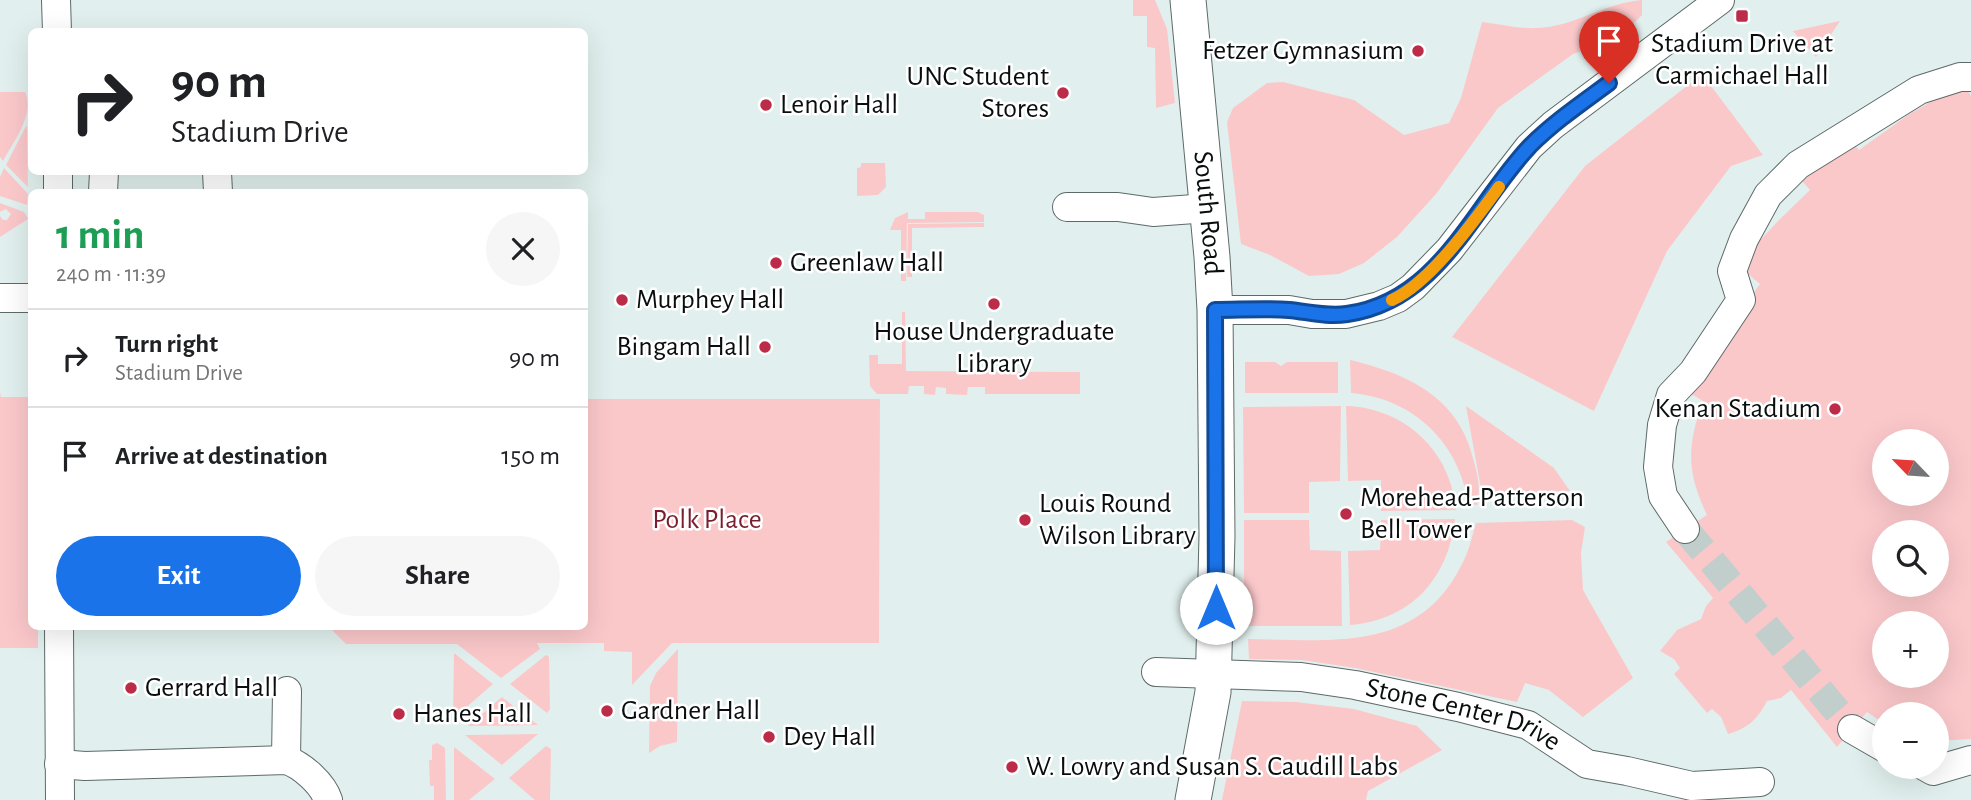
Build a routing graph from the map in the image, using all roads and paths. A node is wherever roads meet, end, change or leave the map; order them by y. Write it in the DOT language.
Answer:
graph roads {
  1 [pos="56,0"];
  2 [pos="1188,0"];
  3 [pos="1720,0"];
  4 [pos="57,28"];
  5 [pos="1971,77"];
  6 [pos="1067,207"];
  7 [pos="1208,208"];
  8 [pos="0,298"];
  9 [pos="28,298"];
  10 [pos="1215,310"];
  11 [pos="1685,529"];
  12 [pos="60,630"];
  13 [pos="1156,671"];
  14 [pos="1215,672"];
  15 [pos="287,691"];
  16 [pos="1852,729"];
  17 [pos="1872,741"];
  18 [pos="286,760"];
  19 [pos="1971,760"];
  20 [pos="60,764"];
  21 [pos="1949,766"];
  22 [pos="1760,782"];
  23 [pos="60,800"];
  24 [pos="328,800"];
  25 [pos="1193,800"];
  1 -- 4 [label="street"];
  2 -- 7 [label="main road, South Road"];
  3 -- 10 [label="street"];
  5 -- 11 [label="street"];
  6 -- 7 [label="street"];
  7 -- 10 [label="main road, South Road"];
  8 -- 9 [label="street"];
  10 -- 14 [label="main road, South Road"];
  12 -- 20 [label="street"];
  13 -- 14 [label="street, Stone Center Drive"];
  14 -- 22 [label="street, Stone Center Drive"];
  14 -- 25 [label="main road, South Road"];
  15 -- 18 [label="street"];
  16 -- 17 [label="street"];
  18 -- 20 [label="street"];
  18 -- 24 [label="street"];
  19 -- 21 [label="street"];
  20 -- 23 [label="street"];
}
